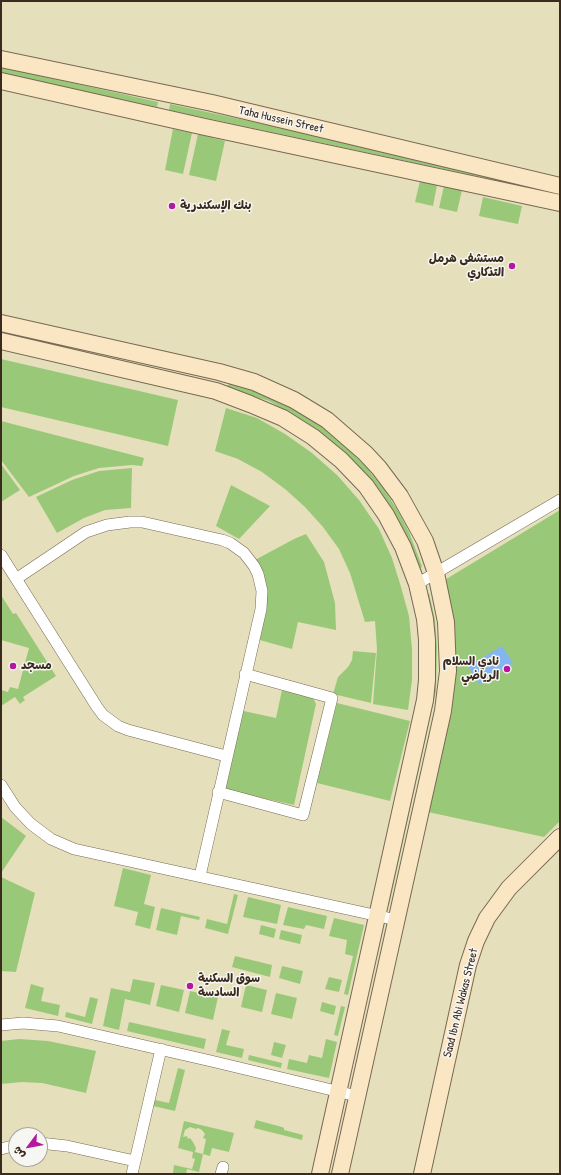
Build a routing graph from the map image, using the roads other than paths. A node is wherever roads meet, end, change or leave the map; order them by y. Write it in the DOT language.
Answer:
graph roads {
  1 [pos="1,59"];
  2 [pos="1,81"];
  3 [pos="172,95"];
  4 [pos="168,118"];
  5 [pos="560,186"];
  6 [pos="560,203"];
  7 [pos="1,323"];
  8 [pos="1,341"];
  9 [pos="219,372"];
  10 [pos="216,391"];
  11 [pos="560,500"];
  12 [pos="1,555"];
  13 [pos="436,573"];
  14 [pos="16,579"];
  15 [pos="417,584"];
  16 [pos="246,674"];
  17 [pos="226,756"];
  18 [pos="1,785"];
  19 [pos="218,792"];
  20 [pos="560,837"];
  21 [pos="200,876"];
  22 [pos="377,916"];
  23 [pos="397,920"];
  24 [pos="1,1024"];
  25 [pos="161,1049"];
  26 [pos="338,1091"];
  27 [pos="357,1096"];
  28 [pos="48,1144"];
  29 [pos="135,1161"];
  30 [pos="132,1174"];
  31 [pos="320,1174"];
  32 [pos="340,1174"];
  33 [pos="422,1174"];
  1 -- 3 [label="street, Taha Hussein Street"];
  2 -- 4 [label="street, Taha Hussein Street"];
  3 -- 4 [label="street"];
  3 -- 5 [label="street, Taha Hussein Street"];
  4 -- 6 [label="street, Taha Hussein Street"];
  7 -- 9 [label="street"];
  8 -- 10 [label="street"];
  9 -- 10 [label="street"];
  9 -- 13 [label="street"];
  10 -- 15 [label="street"];
  11 -- 13 [label="street"];
  12 -- 14 [label="street"];
  13 -- 15 [label="street"];
  13 -- 23 [label="street"];
  14 -- 16 [label="street"];
  14 -- 17 [label="street"];
  15 -- 22 [label="street"];
  16 -- 17 [label="street"];
  16 -- 19 [label="street"];
  17 -- 19 [label="street"];
  18 -- 21 [label="street"];
  19 -- 21 [label="street"];
  20 -- 33 [label="street, Saad Ibn Abi Wakas Street"];
  21 -- 22 [label="street"];
  22 -- 23 [label="street"];
  22 -- 26 [label="street"];
  23 -- 27 [label="street"];
  24 -- 25 [label="street"];
  25 -- 26 [label="street"];
  25 -- 29 [label="street"];
  26 -- 27 [label="street"];
  26 -- 31 [label="street"];
  27 -- 32 [label="street"];
  28 -- 29 [label="street"];
  29 -- 30 [label="street"];
}
